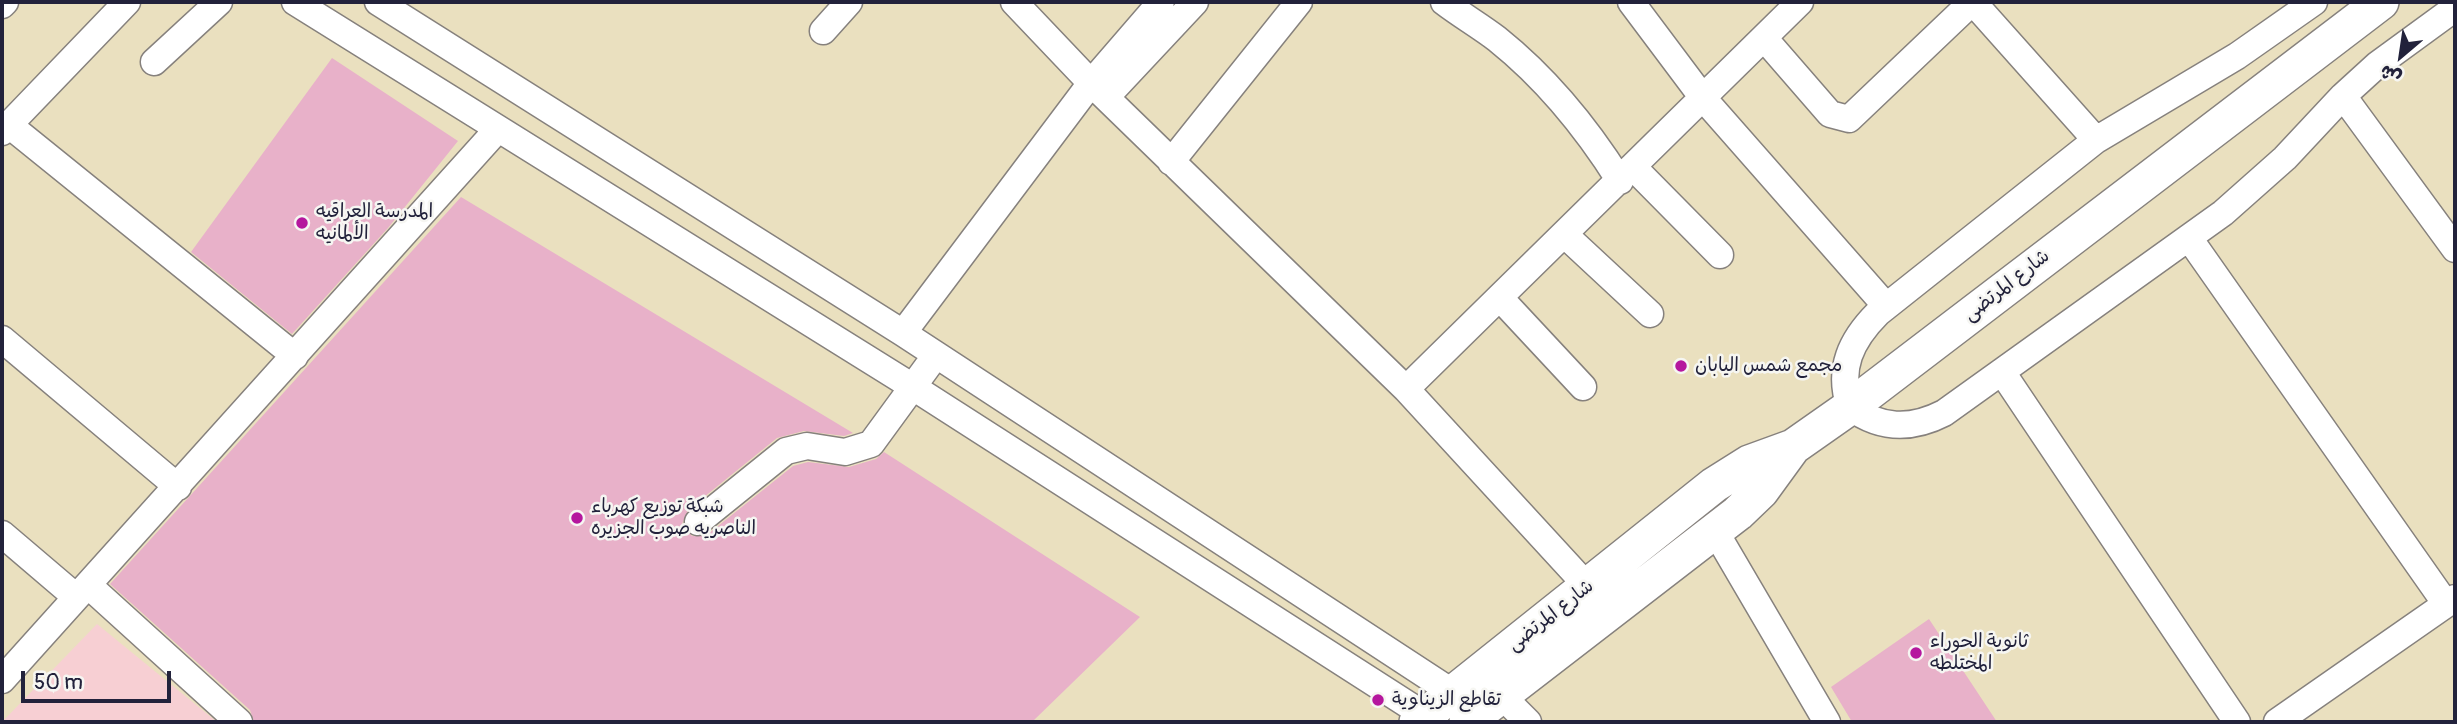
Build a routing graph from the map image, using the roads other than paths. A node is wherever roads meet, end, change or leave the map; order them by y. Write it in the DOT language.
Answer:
graph roads {
  1 [pos="127,2"];
  2 [pos="219,2"];
  3 [pos="295,2"];
  4 [pos="377,2"];
  5 [pos="849,2"];
  6 [pos="1015,2"];
  7 [pos="1161,2"];
  8 [pos="1195,2"];
  9 [pos="1299,2"];
  10 [pos="1444,2"];
  11 [pos="1631,2"];
  12 [pos="1800,2"];
  13 [pos="1973,2"];
  14 [pos="2314,2"];
  15 [pos="2381,2"];
  16 [pos="2455,8"];
  17 [pos="823,31"];
  18 [pos="1764,38"];
  19 [pos="154,62"];
  20 [pos="1098,90"];
  21 [pos="2343,96"];
  22 [pos="1703,98"];
  23 [pos="6,129"];
  24 [pos="497,130"];
  25 [pos="2096,140"];
  26 [pos="1171,162"];
  27 [pos="1627,174"];
  28 [pos="1565,235"];
  29 [pos="2189,238"];
  30 [pos="2455,248"];
  31 [pos="1720,255"];
  32 [pos="1500,298"];
  33 [pos="1886,306"];
  34 [pos="1650,314"];
  35 [pos="903,333"];
  36 [pos="2,339"];
  37 [pos="936,355"];
  38 [pos="295,356"];
  39 [pos="2002,372"];
  40 [pos="913,387"];
  41 [pos="1583,387"];
  42 [pos="1406,389"];
  43 [pos="1850,407"];
  44 [pos="1793,447"];
  45 [pos="178,487"];
  46 [pos="698,522"];
  47 [pos="1715,531"];
  48 [pos="2,534"];
  49 [pos="1588,587"];
  50 [pos="82,591"];
  51 [pos="2451,601"];
  52 [pos="2,680"];
  53 [pos="1475,705"];
  54 [pos="1426,720"];
  55 [pos="239,722"];
  56 [pos="1528,722"];
  57 [pos="1827,722"];
  58 [pos="2237,722"];
  59 [pos="2277,722"];
  1 -- 23 [label="street"];
  2 -- 19 [label="street"];
  3 -- 24 [label="street"];
  4 -- 35 [label="street"];
  5 -- 17 [label="street"];
  6 -- 20 [label="street"];
  7 -- 20 [label="street"];
  8 -- 20 [label="street"];
  9 -- 26 [label="street"];
  10 -- 27 [label="street"];
  11 -- 22 [label="street"];
  12 -- 18 [label="street"];
  13 -- 18 [label="street"];
  13 -- 25 [label="street"];
  14 -- 25 [label="street"];
  15 -- 43 [label="main road, شارع المرتضى"];
  16 -- 21 [label="street"];
  18 -- 22 [label="street"];
  20 -- 26 [label="street"];
  20 -- 35 [label="street"];
  21 -- 29 [label="street"];
  21 -- 30 [label="street"];
  22 -- 27 [label="street"];
  22 -- 33 [label="street"];
  23 -- 38 [label="street"];
  24 -- 38 [label="street"];
  24 -- 40 [label="street"];
  25 -- 33 [label="street"];
  26 -- 42 [label="street"];
  27 -- 28 [label="street"];
  27 -- 31 [label="street"];
  28 -- 32 [label="street"];
  28 -- 34 [label="street"];
  29 -- 39 [label="street"];
  29 -- 51 [label="street"];
  32 -- 41 [label="street"];
  32 -- 42 [label="street"];
  33 -- 43 [label="street"];
  35 -- 37 [label="street"];
  36 -- 45 [label="street"];
  37 -- 40 [label="street"];
  37 -- 53 [label="street"];
  38 -- 45 [label="street"];
  39 -- 43 [label="street"];
  39 -- 58 [label="street"];
  40 -- 46 [label="street"];
  40 -- 54 [label="street"];
  42 -- 49 [label="street"];
  43 -- 44 [label="main road, شارع المرتضى"];
  44 -- 47 [label="main road, شارع المرتضى"];
  44 -- 49 [label="main road, شارع المرتضى"];
  45 -- 50 [label="street"];
  47 -- 53 [label="main road, شارع المرتضى"];
  47 -- 57 [label="street"];
  48 -- 50 [label="street"];
  49 -- 53 [label="main road, شارع المرتضى"];
  50 -- 52 [label="street"];
  50 -- 55 [label="street"];
  51 -- 59 [label="street"];
  53 -- 54 [label="main road, شارع المرتضى"];
  53 -- 56 [label="street"];
}
